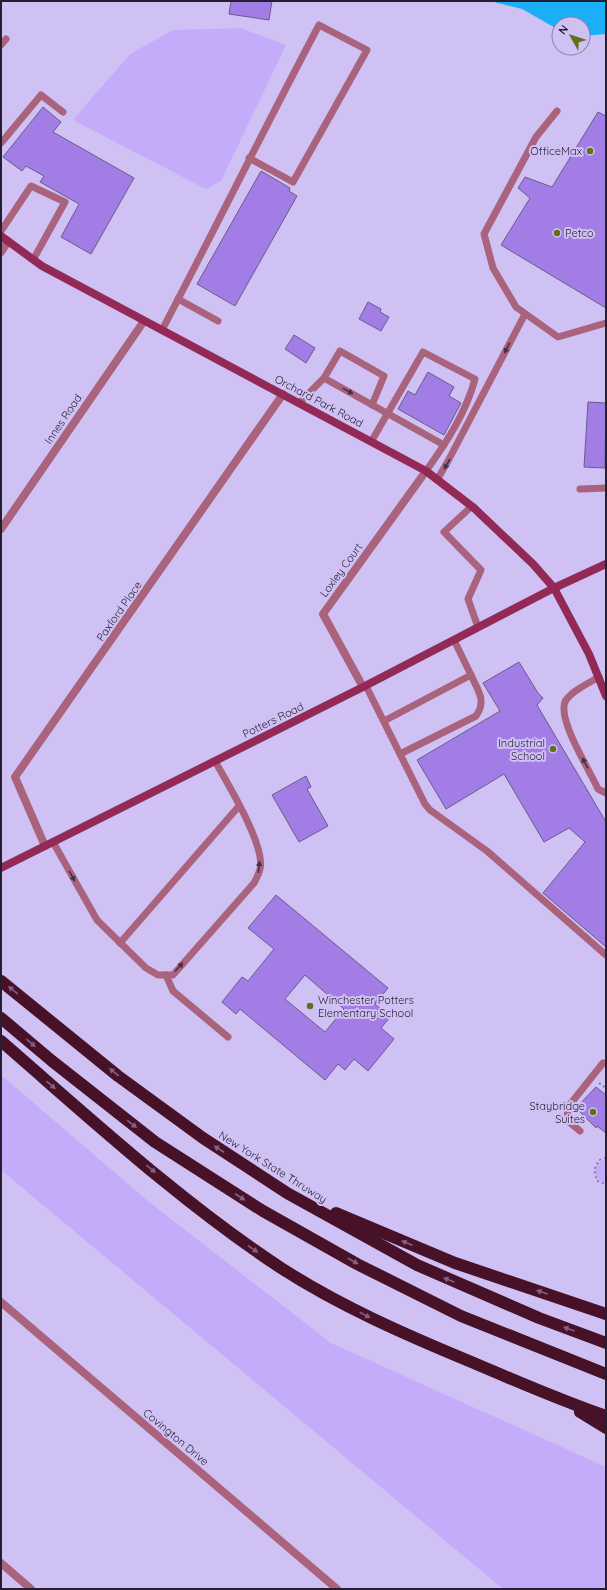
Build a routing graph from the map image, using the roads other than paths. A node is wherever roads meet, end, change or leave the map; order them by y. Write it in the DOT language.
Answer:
graph roads {
  1 [pos="558,111"];
  2 [pos="63,112"];
  3 [pos="1,143"];
  4 [pos="249,158"];
  5 [pos="1,231"];
  6 [pos="1,236"];
  7 [pos="8,241"];
  8 [pos="1,252"];
  9 [pos="33,260"];
  10 [pos="178,299"];
  11 [pos="525,314"];
  12 [pos="144,321"];
  13 [pos="218,321"];
  14 [pos="606,323"];
  15 [pos="162,330"];
  16 [pos="324,378"];
  17 [pos="282,394"];
  18 [pos="299,404"];
  19 [pos="372,405"];
  20 [pos="387,413"];
  21 [pos="372,442"];
  22 [pos="444,445"];
  23 [pos="426,472"];
  24 [pos="437,480"];
  25 [pos="580,488"];
  26 [pos="606,488"];
  27 [pos="472,506"];
  28 [pos="1,529"];
  29 [pos="606,564"];
  30 [pos="554,588"];
  31 [pos="478,628"];
  32 [pos="454,640"];
  33 [pos="470,675"];
  34 [pos="599,677"];
  35 [pos="365,687"];
  36 [pos="606,696"];
  37 [pos="384,721"];
  38 [pos="400,754"];
  39 [pos="215,761"];
  40 [pos="606,793"];
  41 [pos="239,806"];
  42 [pos="53,842"];
  43 [pos="45,846"];
  44 [pos="1,868"];
  45 [pos="120,943"];
  46 [pos="606,954"];
  47 [pos="166,975"];
  48 [pos="1,981"];
  49 [pos="1,1018"];
  50 [pos="228,1037"];
  51 [pos="1,1041"];
  52 [pos="603,1063"];
  53 [pos="580,1131"];
  54 [pos="287,1193"];
  55 [pos="1,1302"];
  56 [pos="606,1314"];
  57 [pos="606,1343"];
  58 [pos="606,1374"];
  59 [pos="566,1402"];
  60 [pos="606,1416"];
  61 [pos="606,1428"];
  62 [pos="1,1563"];
  63 [pos="31,1589"];
  64 [pos="337,1589"];
  1 -- 11 [label="lane"];
  2 -- 3 [label="lane"];
  4 -- 4 [label="lane"];
  4 -- 10 [label="lane"];
  5 -- 9 [label="lane"];
  6 -- 7 [label="street, Orchard Park Road"];
  7 -- 8 [label="street"];
  7 -- 9 [label="street, Orchard Park Road"];
  9 -- 12 [label="street, Orchard Park Road"];
  10 -- 13 [label="lane"];
  10 -- 15 [label="lane"];
  11 -- 14 [label="lane"];
  11 -- 24 [label="lane, one-way"];
  12 -- 15 [label="street, Orchard Park Road"];
  12 -- 28 [label="street, Innes Road"];
  15 -- 17 [label="street, Orchard Park Road"];
  16 -- 18 [label="lane"];
  16 -- 19 [label="lane, one-way"];
  16 -- 19 [label="lane"];
  17 -- 18 [label="street, Orchard Park Road"];
  17 -- 43 [label="street, Paxford Place"];
  18 -- 21 [label="street, Orchard Park Road"];
  19 -- 20 [label="lane"];
  20 -- 21 [label="lane"];
  20 -- 22 [label="lane"];
  20 -- 22 [label="lane"];
  21 -- 23 [label="street, Orchard Park Road"];
  22 -- 23 [label="lane"];
  23 -- 24 [label="street, Orchard Park Road"];
  23 -- 35 [label="street, Loxley Court"];
  24 -- 27 [label="street, Orchard Park Road"];
  25 -- 26 [label="lane"];
  27 -- 30 [label="street, Orchard Park Road"];
  27 -- 31 [label="lane"];
  29 -- 30 [label="street"];
  30 -- 31 [label="street, Potters Road"];
  30 -- 34 [label="street, Orchard Park Road"];
  31 -- 32 [label="street, Potters Road"];
  32 -- 33 [label="lane"];
  32 -- 35 [label="street, Potters Road"];
  33 -- 37 [label="lane"];
  33 -- 38 [label="lane"];
  34 -- 36 [label="street, Orchard Park Road"];
  40 -- 34 [label="lane, one-way"];
  35 -- 37 [label="lane"];
  35 -- 39 [label="street, Potters Road"];
  37 -- 38 [label="lane"];
  38 -- 46 [label="lane"];
  39 -- 41 [label="lane"];
  39 -- 42 [label="street, Potters Road"];
  41 -- 45 [label="lane"];
  47 -- 41 [label="lane, one-way"];
  42 -- 43 [label="street, Potters Road"];
  42 -- 45 [label="lane, one-way"];
  43 -- 44 [label="street, Potters Road"];
  45 -- 47 [label="lane"];
  47 -- 50 [label="lane"];
  54 -- 48 [label="highway, New York State Thruway, one-way"];
  49 -- 58 [label="highway, one-way"];
  51 -- 59 [label="highway, one-way"];
  52 -- 53 [label="lane"];
  56 -- 54 [label="highway, one-way"];
  57 -- 54 [label="highway, New York State Thruway, one-way"];
  55 -- 64 [label="street, Covington Drive"];
  59 -- 60 [label="highway"];
  59 -- 61 [label="highway"];
  62 -- 63 [label="street"];
}
